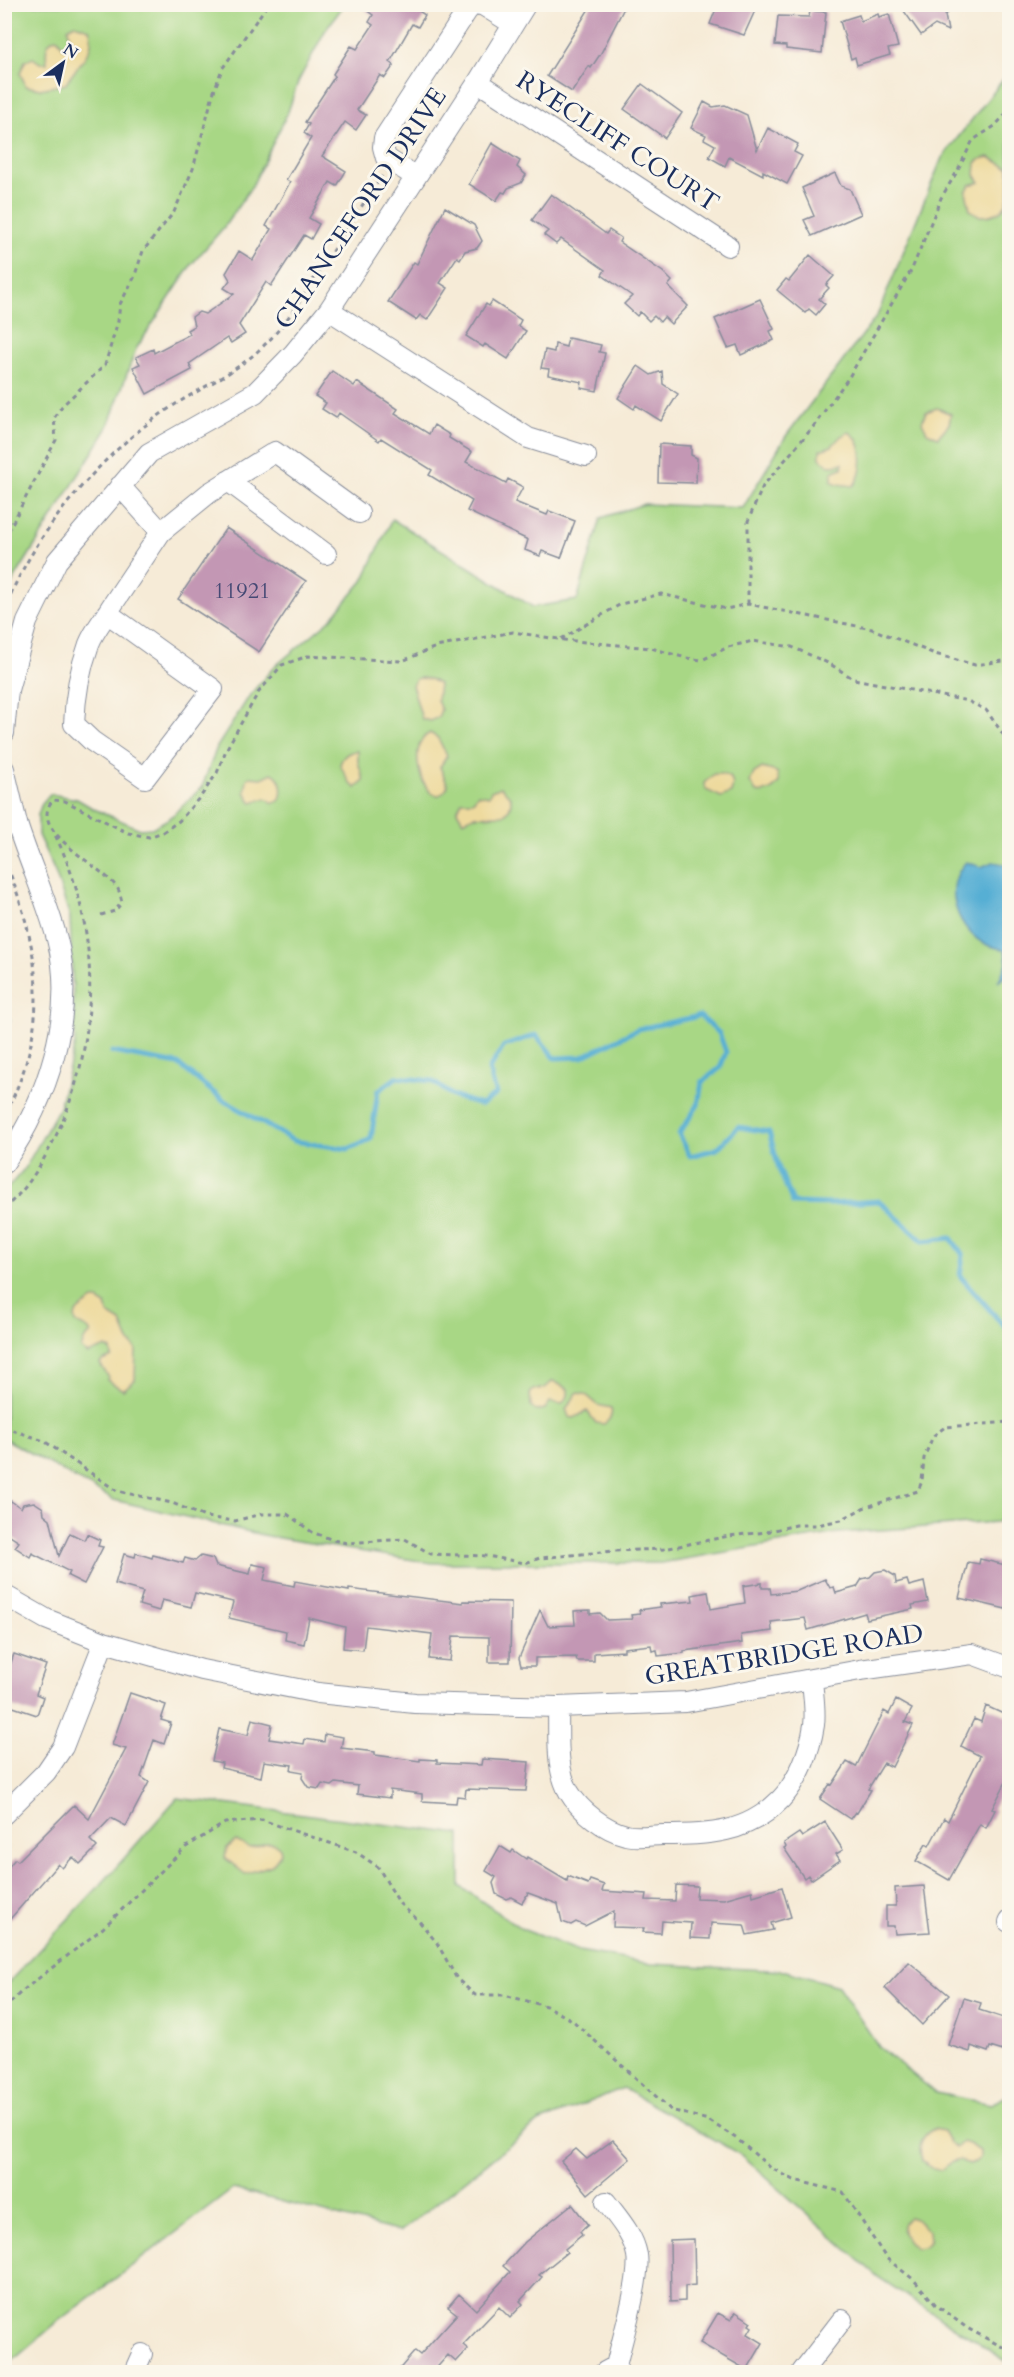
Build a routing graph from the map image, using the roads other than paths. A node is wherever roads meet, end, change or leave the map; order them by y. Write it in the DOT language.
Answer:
graph roads {
  1 [pos="476,4"];
  2 [pos="526,4"];
  3 [pos="513,24"];
  4 [pos="478,82"];
  5 [pos="416,177"];
  6 [pos="728,246"];
  7 [pos="329,310"];
  8 [pos="586,456"];
  9 [pos="228,481"];
  10 [pos="120,486"];
  11 [pos="359,513"];
  12 [pos="161,532"];
  13 [pos="326,554"];
  14 [pos="107,613"];
  15 [pos="4,733"];
  16 [pos="4,769"];
  17 [pos="4,1163"];
  18 [pos="4,1595"];
  19 [pos="104,1642"];
  20 [pos="1010,1668"];
  21 [pos="812,1680"];
  22 [pos="558,1707"];
  23 [pos="4,1814"];
  24 [pos="606,2202"];
  25 [pos="842,2320"];
  26 [pos="142,2354"];
  27 [pos="615,2370"];
  28 [pos="134,2373"];
  29 [pos="802,2373"];
  1 -- 3 [label="street"];
  1 -- 5 [label="street"];
  2 -- 3 [label="street, CHANCEFORD DRIVE"];
  3 -- 4 [label="street, CHANCEFORD DRIVE"];
  4 -- 5 [label="street, CHANCEFORD DRIVE"];
  4 -- 6 [label="street, RYECLIFF COURT"];
  5 -- 7 [label="street, CHANCEFORD DRIVE"];
  7 -- 8 [label="street"];
  7 -- 10 [label="street, CHANCEFORD DRIVE"];
  9 -- 11 [label="street"];
  9 -- 12 [label="street"];
  9 -- 13 [label="street"];
  10 -- 12 [label="street"];
  10 -- 15 [label="street, CHANCEFORD DRIVE"];
  12 -- 14 [label="street"];
  14 -- 14 [label="street"];
  16 -- 17 [label="street"];
  18 -- 19 [label="street, GREATBRIDGE ROAD"];
  19 -- 22 [label="street, GREATBRIDGE ROAD"];
  19 -- 23 [label="street"];
  20 -- 21 [label="street, GREATBRIDGE ROAD"];
  21 -- 22 [label="street, GREATBRIDGE ROAD"];
  21 -- 22 [label="street"];
  24 -- 27 [label="street"];
  25 -- 29 [label="street"];
  26 -- 28 [label="street"];
}
